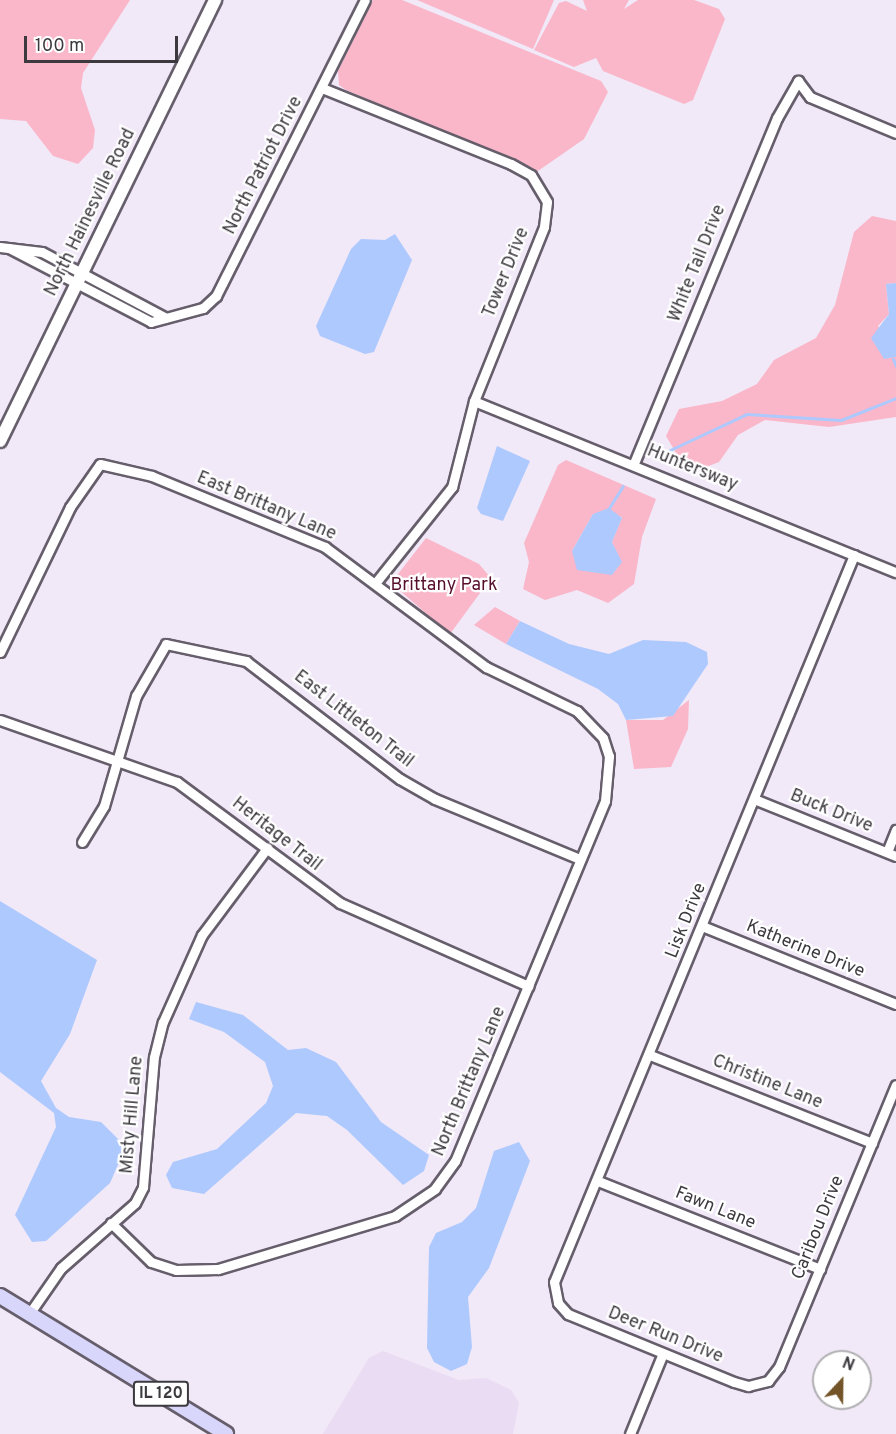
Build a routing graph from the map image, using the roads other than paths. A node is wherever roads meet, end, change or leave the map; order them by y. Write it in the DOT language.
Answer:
graph roads {
  1 [pos="215,0"];
  2 [pos="365,0"];
  3 [pos="322,88"];
  4 [pos="896,132"];
  5 [pos="4,248"];
  6 [pos="83,270"];
  7 [pos="77,283"];
  8 [pos="166,318"];
  9 [pos="474,401"];
  10 [pos="0,441"];
  11 [pos="634,463"];
  12 [pos="854,555"];
  13 [pos="896,572"];
  14 [pos="377,581"];
  15 [pos="0,652"];
  16 [pos="0,720"];
  17 [pos="607,750"];
  18 [pos="117,762"];
  19 [pos="754,800"];
  20 [pos="896,830"];
  21 [pos="82,842"];
  22 [pos="267,848"];
  23 [pos="892,854"];
  24 [pos="580,860"];
  25 [pos="702,926"];
  26 [pos="528,986"];
  27 [pos="896,1004"];
  28 [pos="650,1054"];
  29 [pos="896,1085"];
  30 [pos="872,1143"];
  31 [pos="598,1181"];
  32 [pos="111,1223"];
  33 [pos="820,1269"];
  34 [pos="0,1296"];
  35 [pos="556,1299"];
  36 [pos="29,1314"];
  37 [pos="663,1353"];
  38 [pos="768,1381"];
  39 [pos="226,1434"];
  40 [pos="630,1434"];
  1 -- 6 [label="main road, North Hainesville Road"];
  2 -- 3 [label="street, North Patriot Drive"];
  3 -- 8 [label="street, North Patriot Drive"];
  3 -- 9 [label="street, Tower Drive"];
  4 -- 11 [label="street, White Tail Drive"];
  5 -- 6 [label="street"];
  5 -- 7 [label="street, North Patriot Drive"];
  6 -- 7 [label="main road, North Hainesville Road"];
  6 -- 8 [label="street"];
  7 -- 8 [label="street, North Patriot Drive"];
  7 -- 10 [label="main road, North Hainesville Road"];
  9 -- 11 [label="street, Huntersway"];
  9 -- 14 [label="street, Tower Drive"];
  11 -- 12 [label="street, Huntersway"];
  12 -- 13 [label="street, Huntersway"];
  12 -- 19 [label="street, Lisk Drive"];
  14 -- 15 [label="street, East Brittany Lane"];
  14 -- 17 [label="street, East Brittany Lane"];
  16 -- 18 [label="street, Heritage Trail"];
  17 -- 24 [label="street, North Brittany Lane"];
  18 -- 21 [label="street"];
  18 -- 22 [label="street, Heritage Trail"];
  18 -- 24 [label="street, East Littleton Trail"];
  19 -- 23 [label="street, Buck Drive"];
  19 -- 25 [label="street, Lisk Drive"];
  20 -- 23 [label="street"];
  22 -- 26 [label="street, Heritage Trail"];
  22 -- 32 [label="street, Misty Hill Lane"];
  24 -- 26 [label="street, North Brittany Lane"];
  25 -- 27 [label="street, Katherine Drive"];
  25 -- 28 [label="street, Lisk Drive"];
  26 -- 32 [label="street, North Brittany Lane"];
  28 -- 30 [label="street, Christine Lane"];
  28 -- 31 [label="street, Lisk Drive"];
  29 -- 30 [label="street, Caribou Drive"];
  30 -- 33 [label="street, Caribou Drive"];
  31 -- 33 [label="street, Fawn Lane"];
  31 -- 35 [label="street, Lisk Drive"];
  32 -- 36 [label="street, Misty Hill Lane"];
  33 -- 38 [label="street, Caribou Drive"];
  34 -- 36 [label="main road, IL 120"];
  35 -- 37 [label="street, Deer Run Drive"];
  36 -- 39 [label="main road, IL 120"];
  37 -- 38 [label="street, Deer Run Drive"];
  37 -- 40 [label="street"];
}
